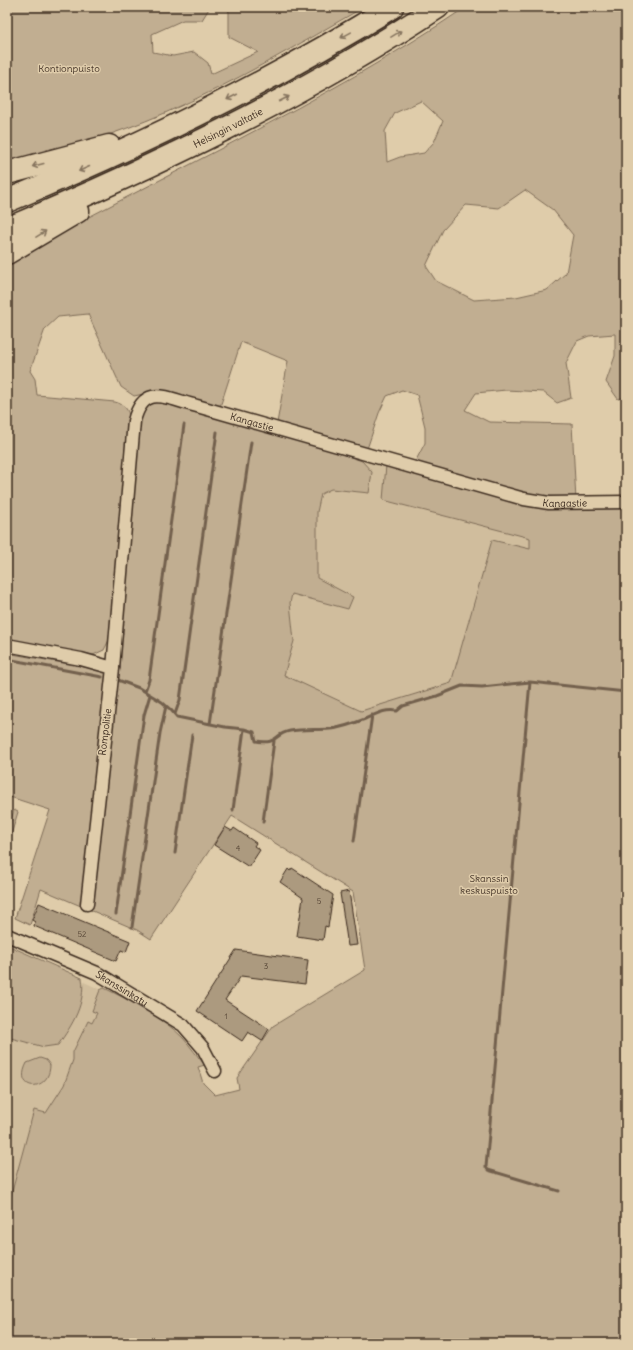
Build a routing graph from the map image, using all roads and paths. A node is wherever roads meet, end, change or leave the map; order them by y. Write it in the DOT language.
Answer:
graph roads {
  1 [pos="392,7"];
  2 [pos="438,7"];
  3 [pos="157,134"];
  4 [pos="149,167"];
  5 [pos="7,173"];
  6 [pos="7,201"];
  7 [pos="7,229"];
  8 [pos="7,253"];
  9 [pos="626,502"];
  10 [pos="7,645"];
  11 [pos="113,668"];
  12 [pos="87,904"];
  13 [pos="7,935"];
  14 [pos="215,1071"];
  1 -- 3 [label="highway, one-way"];
  4 -- 2 [label="highway, Helsingin valtatie, one-way"];
  3 -- 5 [label="highway, one-way"];
  3 -- 6 [label="highway, one-way"];
  4 -- 7 [label="highway, Helsingin valtatie"];
  8 -- 4 [label="highway, one-way"];
  9 -- 11 [label="street, Kangastie"];
  10 -- 11 [label="street"];
  11 -- 12 [label="street, Rompolitie"];
  13 -- 14 [label="street, Skanssinkatu"];
}
